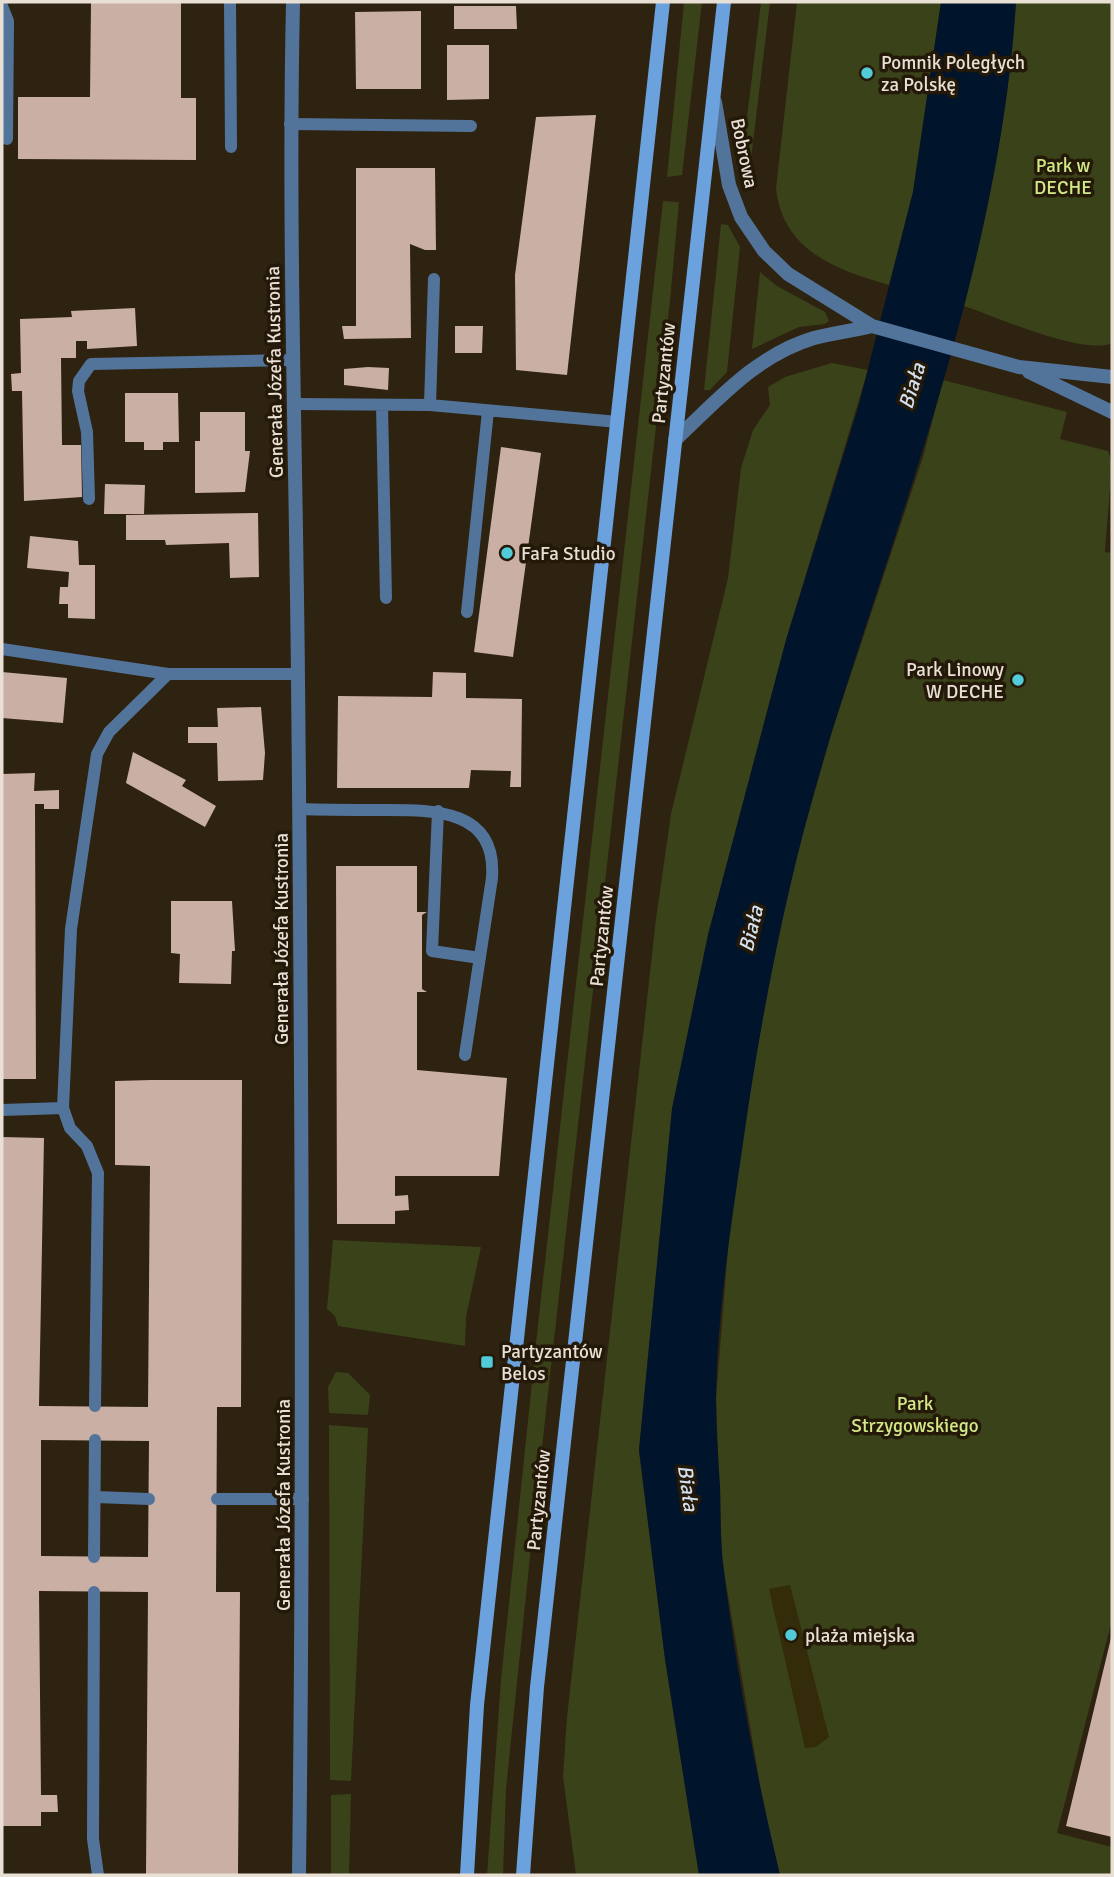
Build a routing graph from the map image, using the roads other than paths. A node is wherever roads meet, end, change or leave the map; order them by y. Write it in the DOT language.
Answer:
graph roads {
  1 [pos="230,2"];
  2 [pos="293,2"];
  3 [pos="663,2"];
  4 [pos="724,2"];
  5 [pos="2,6"];
  6 [pos="713,90"];
  7 [pos="290,124"];
  8 [pos="471,126"];
  9 [pos="7,139"];
  10 [pos="230,147"];
  11 [pos="434,279"];
  12 [pos="872,326"];
  13 [pos="293,360"];
  14 [pos="1018,367"];
  15 [pos="1112,377"];
  16 [pos="294,404"];
  17 [pos="382,405"];
  18 [pos="429,405"];
  19 [pos="488,411"];
  20 [pos="1112,412"];
  21 [pos="618,422"];
  22 [pos="675,440"];
  23 [pos="89,499"];
  24 [pos="386,598"];
  25 [pos="467,612"];
  26 [pos="2,649"];
  27 [pos="168,674"];
  28 [pos="298,674"];
  29 [pos="299,809"];
  30 [pos="438,811"];
  31 [pos="480,958"];
  32 [pos="465,1055"];
  33 [pos="63,1108"];
  34 [pos="2,1110"];
  35 [pos="95,1406"];
  36 [pos="95,1440"];
  37 [pos="96,1497"];
  38 [pos="149,1499"];
  39 [pos="217,1499"];
  40 [pos="303,1499"];
  41 [pos="94,1557"];
  42 [pos="94,1592"];
  43 [pos="98,1875"];
  44 [pos="299,1875"];
  45 [pos="467,1875"];
  46 [pos="523,1875"];
  1 -- 10 [label="lane"];
  2 -- 7 [label="street, Generała Józefa Kustronia"];
  3 -- 21 [label="main road, Partyzantów"];
  4 -- 6 [label="main road, Partyzantów"];
  5 -- 9 [label="lane"];
  6 -- 12 [label="street, Bobrowa"];
  6 -- 22 [label="main road, Partyzantów"];
  7 -- 8 [label="lane"];
  7 -- 13 [label="street, Generała Józefa Kustronia"];
  11 -- 18 [label="lane"];
  12 -- 14 [label="street, Bobrowa"];
  12 -- 22 [label="street, Bobrowa"];
  13 -- 16 [label="street, Generała Józefa Kustronia"];
  13 -- 23 [label="lane"];
  14 -- 15 [label="street, Bobrowa"];
  14 -- 20 [label="street, Bobrowa"];
  16 -- 17 [label="lane"];
  16 -- 28 [label="street, Generała Józefa Kustronia"];
  17 -- 18 [label="lane"];
  17 -- 24 [label="lane"];
  18 -- 19 [label="lane"];
  19 -- 21 [label="lane"];
  19 -- 25 [label="lane"];
  21 -- 45 [label="main road, Partyzantów"];
  22 -- 46 [label="main road, Partyzantów"];
  26 -- 27 [label="lane"];
  27 -- 28 [label="lane"];
  27 -- 33 [label="lane"];
  28 -- 29 [label="street, Generała Józefa Kustronia"];
  29 -- 30 [label="lane"];
  29 -- 40 [label="street, Generała Józefa Kustronia"];
  30 -- 31 [label="lane"];
  30 -- 31 [label="lane"];
  31 -- 32 [label="lane"];
  33 -- 34 [label="lane"];
  33 -- 35 [label="lane"];
  36 -- 37 [label="lane"];
  37 -- 38 [label="lane"];
  37 -- 41 [label="lane"];
  39 -- 40 [label="lane"];
  40 -- 44 [label="street, Generała Józefa Kustronia"];
  42 -- 43 [label="lane"];
}
